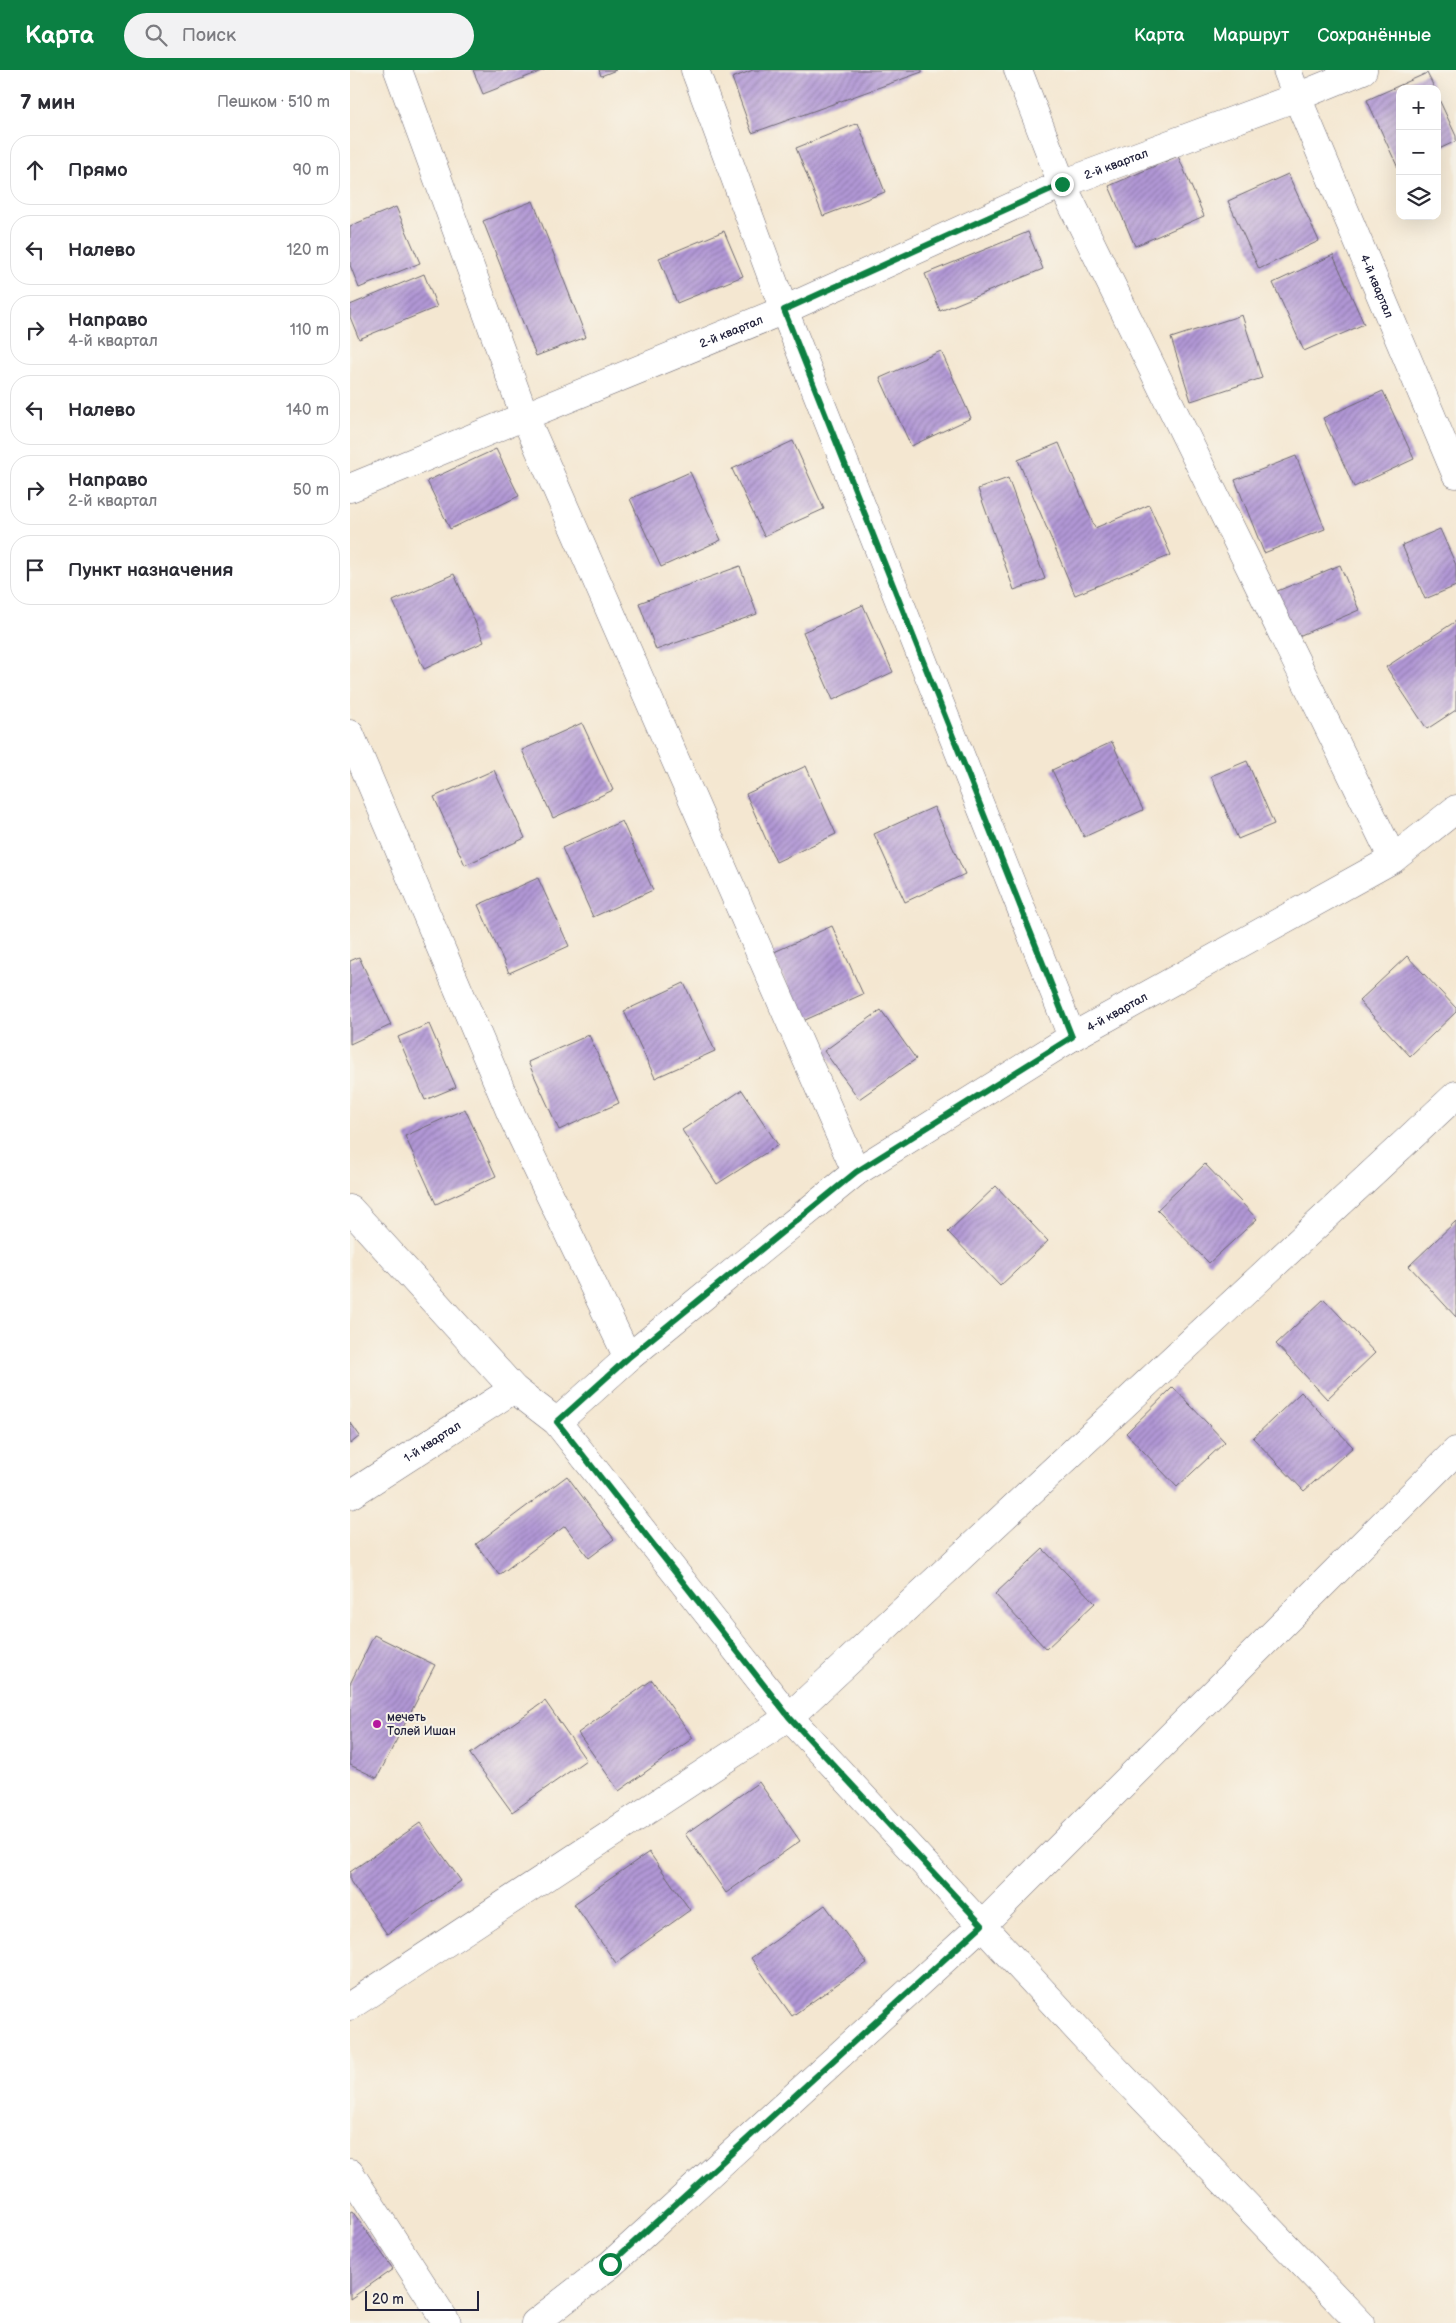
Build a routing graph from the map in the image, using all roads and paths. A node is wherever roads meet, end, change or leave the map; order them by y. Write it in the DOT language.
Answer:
graph roads {
  1 [pos="398,70"];
  2 [pos="695,70"];
  3 [pos="1018,70"];
  4 [pos="1287,70"];
  5 [pos="1363,70"];
  6 [pos="1297,98"];
  7 [pos="1062,184"];
  8 [pos="784,310"];
  9 [pos="525,417"];
  10 [pos="1456,474"];
  11 [pos="350,488"];
  12 [pos="350,734"];
  13 [pos="1456,809"];
  14 [pos="1393,859"];
  15 [pos="1072,1037"];
  16 [pos="1456,1095"];
  17 [pos="856,1172"];
  18 [pos="350,1209"];
  19 [pos="628,1358"];
  20 [pos="514,1389"];
  21 [pos="557,1422"];
  22 [pos="1456,1451"];
  23 [pos="350,1495"];
  24 [pos="789,1717"];
  25 [pos="982,1925"];
  26 [pos="350,2006"];
  27 [pos="350,2173"];
  28 [pos="447,2323"];
  29 [pos="535,2323"];
  30 [pos="1360,2323"];
  1 -- 9 [label="street"];
  2 -- 8 [label="street"];
  3 -- 7 [label="street"];
  4 -- 6 [label="street, 4-й квартал"];
  5 -- 6 [label="street, 2-й квартал"];
  6 -- 7 [label="street, 2-й квартал"];
  6 -- 10 [label="street, 4-й квартал"];
  7 -- 8 [label="street, 2-й квартал"];
  7 -- 14 [label="street"];
  8 -- 9 [label="street, 2-й квартал"];
  8 -- 15 [label="street"];
  9 -- 11 [label="street, 2-й квартал"];
  9 -- 17 [label="street"];
  12 -- 19 [label="street"];
  13 -- 14 [label="street, 4-й квартал"];
  14 -- 15 [label="street, 4-й квартал"];
  15 -- 17 [label="street, 4-й квартал"];
  16 -- 24 [label="street"];
  17 -- 19 [label="street, 4-й квартал"];
  18 -- 20 [label="street"];
  19 -- 21 [label="street, 4-й квартал"];
  20 -- 21 [label="street"];
  20 -- 23 [label="street, 1-й квартал"];
  21 -- 24 [label="street"];
  22 -- 25 [label="street"];
  24 -- 25 [label="street"];
  24 -- 26 [label="street"];
  25 -- 29 [label="street"];
  25 -- 30 [label="street"];
  27 -- 28 [label="street"];
}
